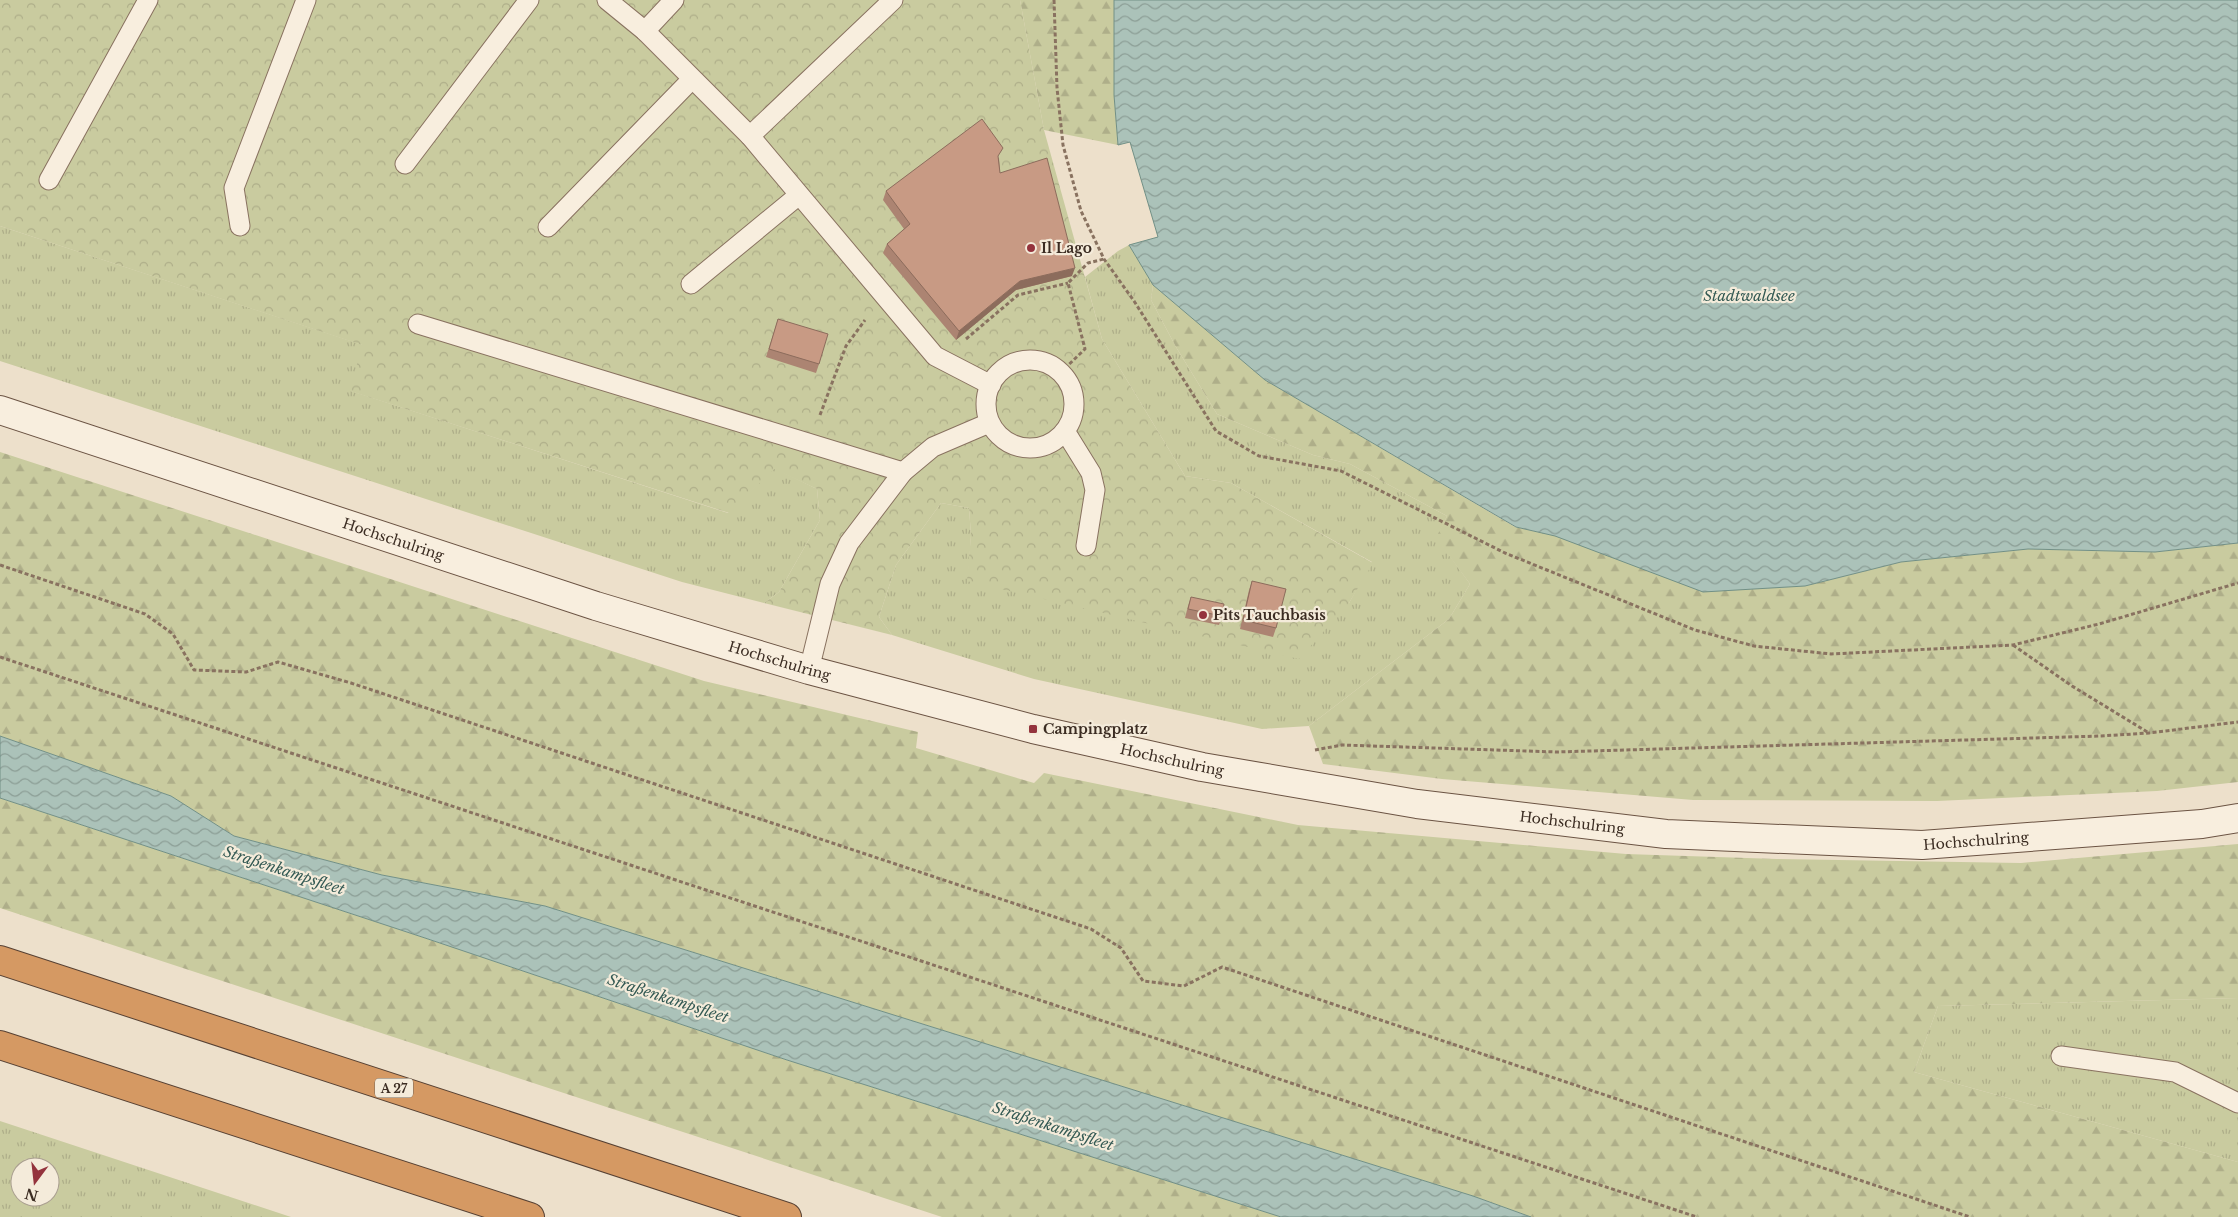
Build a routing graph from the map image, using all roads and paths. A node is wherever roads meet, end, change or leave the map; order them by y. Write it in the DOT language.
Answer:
graph roads {
  1 [pos="148,0"];
  2 [pos="306,0"];
  3 [pos="529,0"];
  4 [pos="607,0"];
  5 [pos="674,0"];
  6 [pos="893,0"];
  7 [pos="1054,0"];
  8 [pos="645,31"];
  9 [pos="692,79"];
  10 [pos="750,136"];
  11 [pos="405,164"];
  12 [pos="49,180"];
  13 [pos="799,195"];
  14 [pos="240,226"];
  15 [pos="548,227"];
  16 [pos="1104,259"];
  17 [pos="691,284"];
  18 [pos="1068,284"];
  19 [pos="883,296"];
  20 [pos="418,324"];
  21 [pos="949,364"];
  22 [pos="1060,372"];
  23 [pos="991,385"];
  24 [pos="0,410"];
  25 [pos="989,423"];
  26 [pos="1065,431"];
  27 [pos="810,444"];
  28 [pos="904,472"];
  29 [pos="1086,546"];
  30 [pos="0,565"];
  31 [pos="2238,583"];
  32 [pos="2013,645"];
  33 [pos="0,657"];
  34 [pos="809,670"];
  35 [pos="2238,722"];
  36 [pos="2149,733"];
  37 [pos="1314,750"];
  38 [pos="2238,818"];
  39 [pos="0,960"];
  40 [pos="0,1045"];
  41 [pos="2061,1056"];
  42 [pos="2238,1103"];
  43 [pos="530,1217"];
  44 [pos="787,1217"];
  45 [pos="1697,1217"];
  46 [pos="1970,1217"];
  1 -- 12 [label="lane"];
  2 -- 14 [label="lane"];
  3 -- 11 [label="lane"];
  4 -- 8 [label="lane"];
  5 -- 8 [label="lane"];
  6 -- 10 [label="lane"];
  7 -- 16 [label="path"];
  8 -- 9 [label="lane"];
  9 -- 10 [label="lane"];
  9 -- 15 [label="lane"];
  10 -- 13 [label="lane"];
  13 -- 17 [label="lane"];
  13 -- 19 [label="lane"];
  16 -- 18 [label="path"];
  16 -- 32 [label="path"];
  18 -- 21 [label="path"];
  18 -- 22 [label="path"];
  19 -- 21 [label="lane"];
  19 -- 27 [label="path"];
  20 -- 27 [label="lane"];
  21 -- 23 [label="lane"];
  22 -- 23 [label="lane"];
  22 -- 26 [label="lane"];
  23 -- 25 [label="lane"];
  24 -- 34 [label="street, Hochschulring"];
  25 -- 26 [label="lane"];
  25 -- 28 [label="lane"];
  26 -- 29 [label="lane"];
  27 -- 28 [label="lane"];
  28 -- 34 [label="lane"];
  30 -- 46 [label="path"];
  31 -- 32 [label="path"];
  32 -- 36 [label="path"];
  33 -- 45 [label="path"];
  34 -- 38 [label="street, Hochschulring"];
  35 -- 36 [label="path"];
  36 -- 37 [label="path"];
  39 -- 44 [label="highway, A 27"];
  40 -- 43 [label="highway"];
  41 -- 42 [label="lane"];
}
